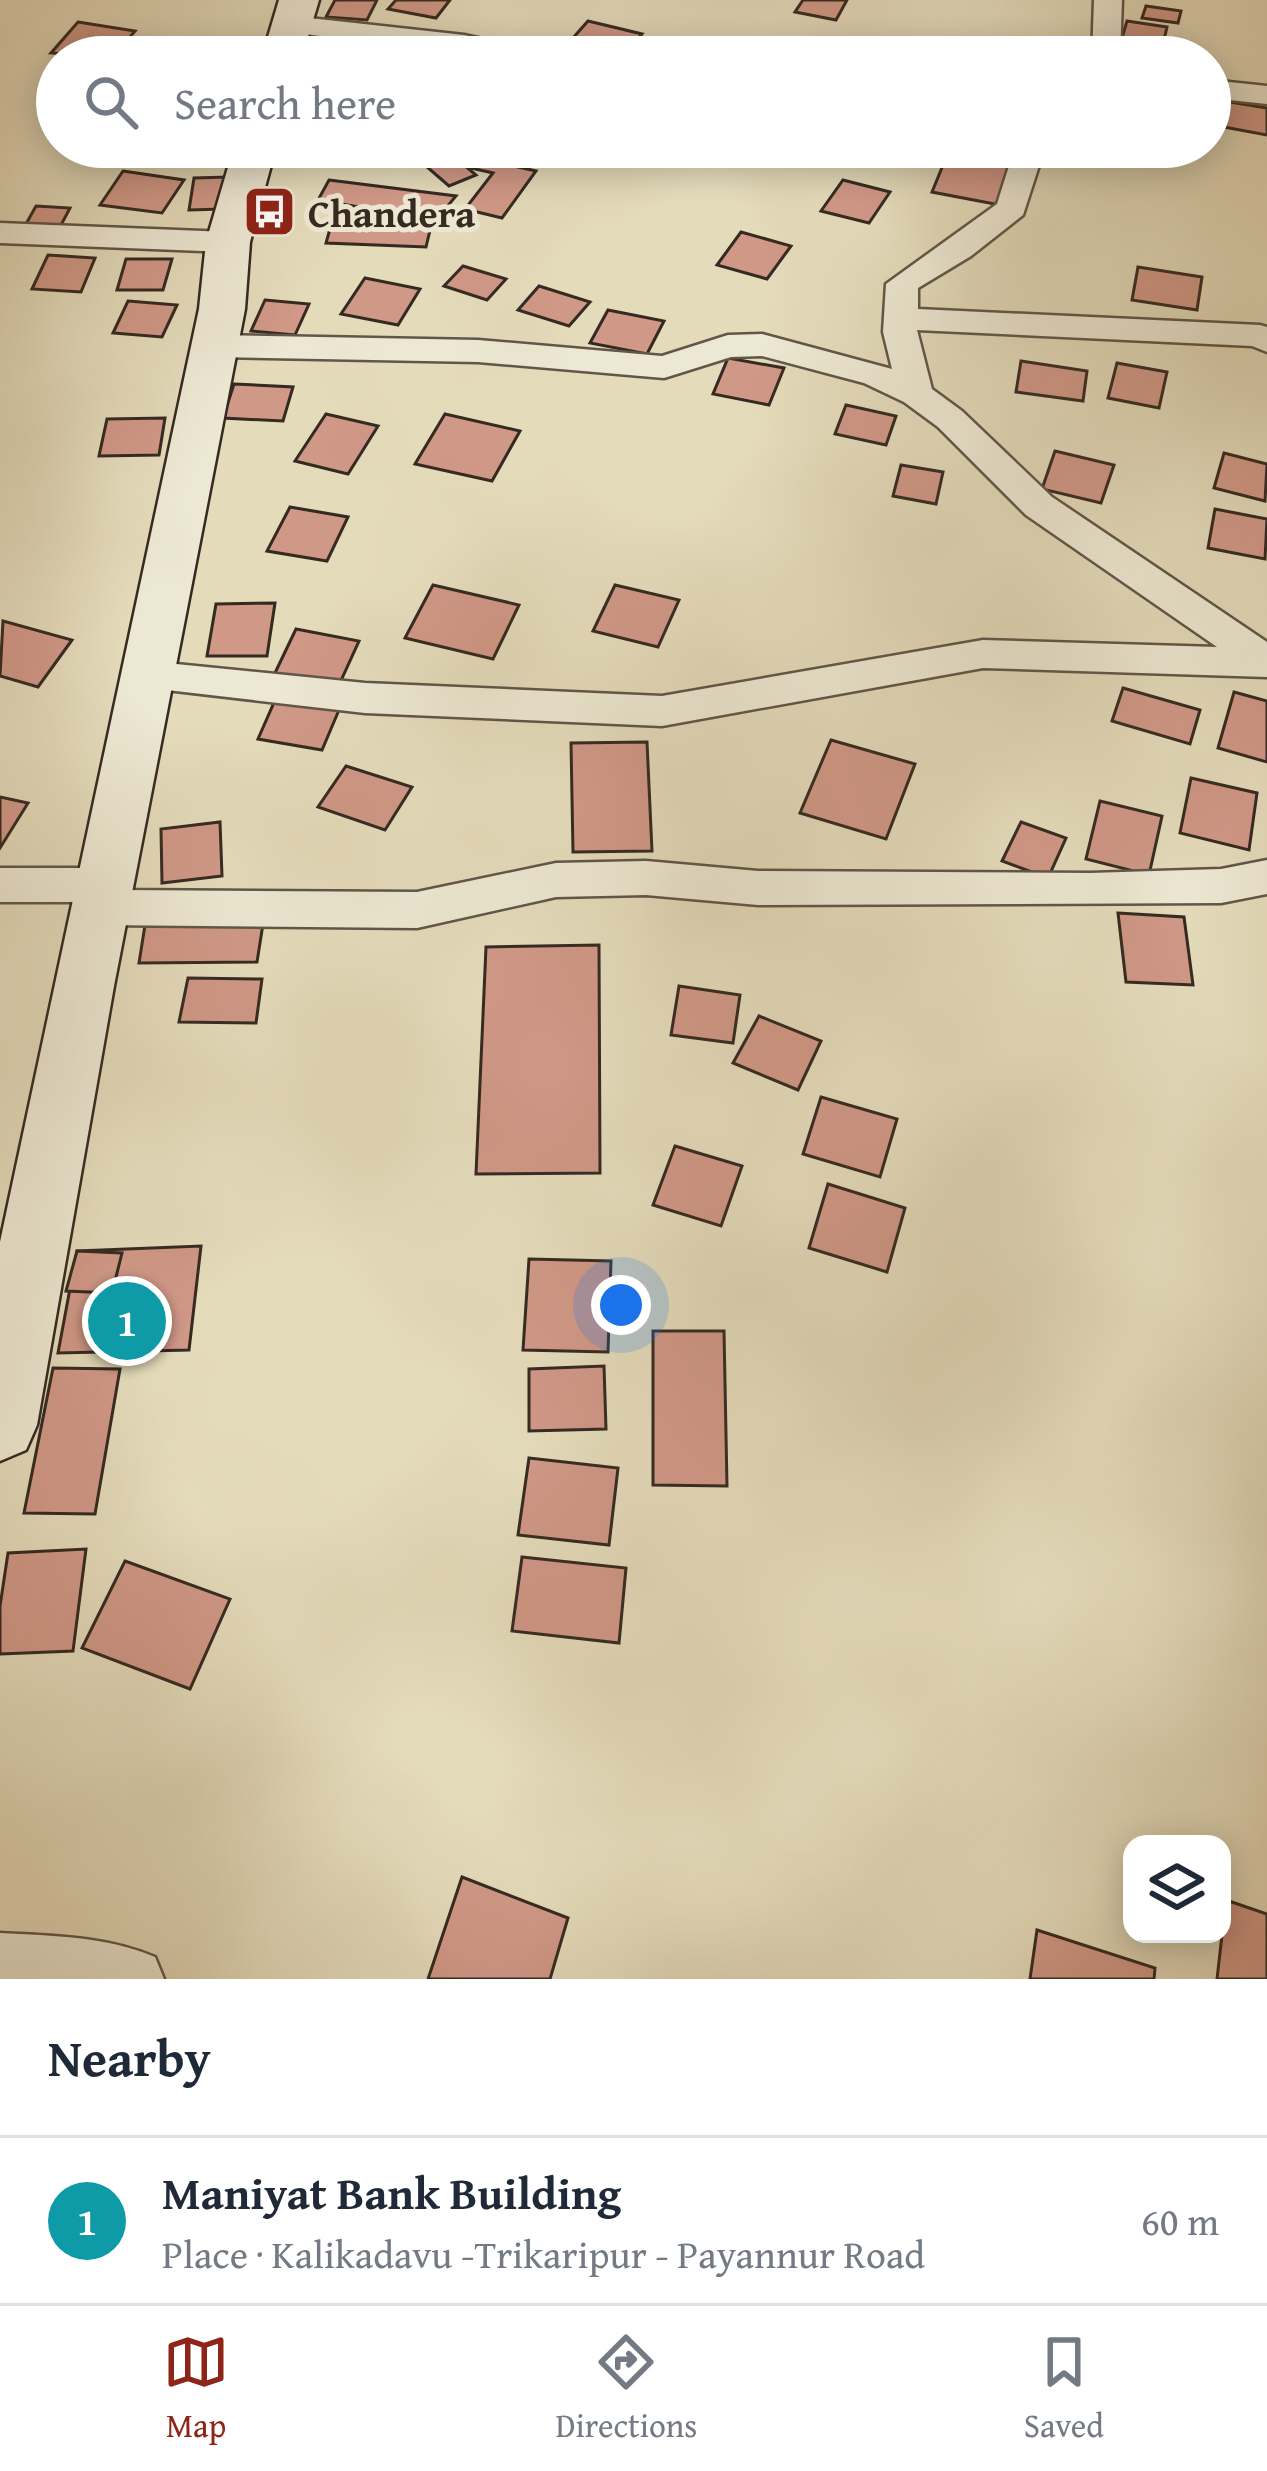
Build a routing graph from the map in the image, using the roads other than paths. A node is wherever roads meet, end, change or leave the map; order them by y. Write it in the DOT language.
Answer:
graph roads {
  1 [pos="1108,0"];
  2 [pos="291,27"];
  3 [pos="383,36"];
  4 [pos="1107,36"];
  5 [pos="1231,91"];
  6 [pos="1267,95"];
  7 [pos="249,168"];
  8 [pos="1024,168"];
  9 [pos="0,233"];
  10 [pos="228,242"];
  11 [pos="900,319"];
  12 [pos="1267,341"];
  13 [pos="215,346"];
  14 [pos="916,394"];
  15 [pos="1267,663"];
  16 [pos="146,676"];
  17 [pos="1267,877"];
  18 [pos="0,885"];
  19 [pos="102,896"];
  20 [pos="0,1425"];
  21 [pos="0,1964"];
  22 [pos="133,1979"];
  1 -- 4 [label="street"];
  2 -- 3 [label="street"];
  5 -- 6 [label="street"];
  7 -- 10 [label="main road"];
  8 -- 11 [label="street"];
  9 -- 10 [label="street"];
  10 -- 13 [label="main road"];
  11 -- 12 [label="street"];
  11 -- 14 [label="street"];
  13 -- 14 [label="street"];
  13 -- 16 [label="main road"];
  14 -- 15 [label="street"];
  15 -- 16 [label="street"];
  16 -- 19 [label="main road"];
  17 -- 19 [label="street"];
  18 -- 19 [label="street"];
  19 -- 20 [label="main road"];
  21 -- 22 [label="street"];
}
